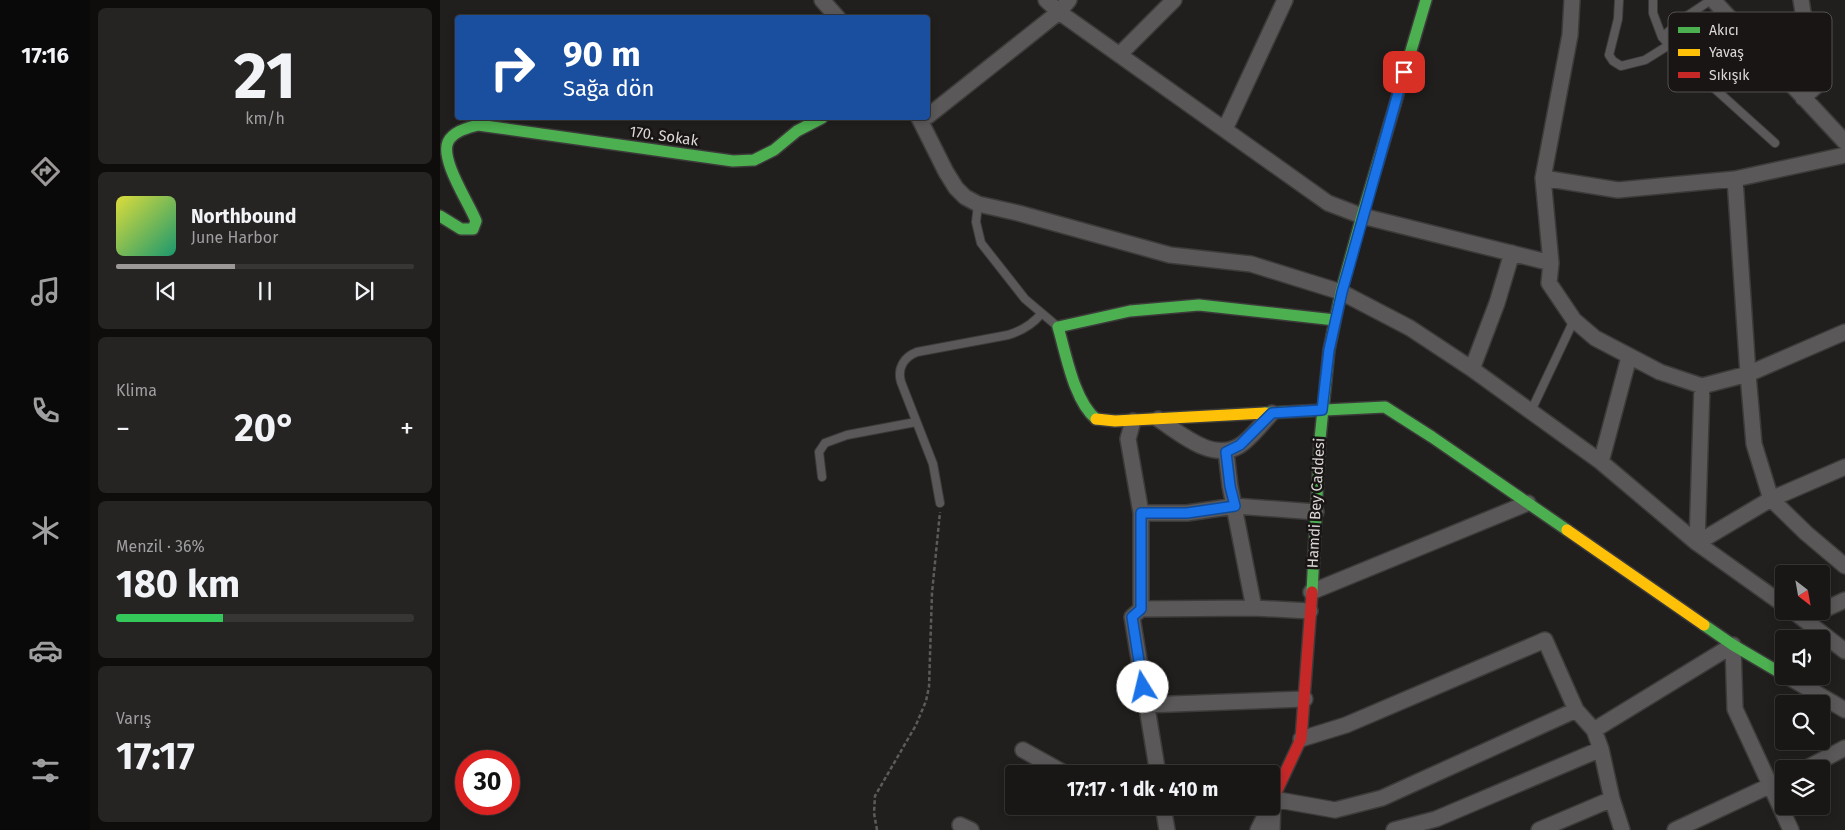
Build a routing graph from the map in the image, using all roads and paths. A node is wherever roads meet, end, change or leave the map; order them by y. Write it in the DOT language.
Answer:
graph roads {
  1 [pos="822,0"];
  2 [pos="1046,0"];
  3 [pos="1069,0"];
  4 [pos="1174,0"];
  5 [pos="1284,0"];
  6 [pos="1426,0"];
  7 [pos="1572,0"];
  8 [pos="1619,0"];
  9 [pos="1653,0"];
  10 [pos="1712,0"];
  11 [pos="1059,12"];
  12 [pos="1693,12"];
  13 [pos="1723,12"];
  14 [pos="835,15"];
  15 [pos="1668,32"];
  16 [pos="1662,37"];
  17 [pos="1668,44"];
  18 [pos="1668,46"];
  19 [pos="1120,54"];
  20 [pos="1718,92"];
  21 [pos="1797,92"];
  22 [pos="1810,92"];
  23 [pos="1803,98"];
  24 [pos="930,113"];
  25 [pos="818,120"];
  26 [pos="925,120"];
  27 [pos="1225,129"];
  28 [pos="1845,142"];
  29 [pos="1775,143"];
  30 [pos="1845,155"];
  31 [pos="1543,178"];
  32 [pos="1735,179"];
  33 [pos="978,204"];
  34 [pos="440,216"];
  35 [pos="1362,216"];
  36 [pos="1512,254"];
  37 [pos="1551,263"];
  38 [pos="1342,292"];
  39 [pos="1041,314"];
  40 [pos="1335,320"];
  41 [pos="1574,320"];
  42 [pos="1058,327"];
  43 [pos="1845,332"];
  44 [pos="1629,357"];
  45 [pos="1472,369"];
  46 [pos="1748,374"];
  47 [pos="1702,386"];
  48 [pos="1322,410"];
  49 [pos="1530,411"];
  50 [pos="1272,413"];
  51 [pos="1158,419"];
  52 [pos="1132,420"];
  53 [pos="916,422"];
  54 [pos="1226,452"];
  55 [pos="1601,462"];
  56 [pos="1845,467"];
  57 [pos="822,477"];
  58 [pos="1771,499"];
  59 [pos="940,503"];
  60 [pos="1528,503"];
  61 [pos="1235,506"];
  62 [pos="1316,512"];
  63 [pos="1141,513"];
  64 [pos="1697,542"];
  65 [pos="1845,566"];
  66 [pos="1311,592"];
  67 [pos="1775,598"];
  68 [pos="1845,600"];
  69 [pos="1830,607"];
  70 [pos="1254,608"];
  71 [pos="1141,609"];
  72 [pos="1310,611"];
  73 [pos="1805,620"];
  74 [pos="1733,645"];
  75 [pos="1845,651"];
  76 [pos="1775,669"];
  77 [pos="1802,685"];
  78 [pos="1305,699"];
  79 [pos="1146,704"];
  80 [pos="1576,710"];
  81 [pos="1845,710"];
  82 [pos="1594,730"];
  83 [pos="1301,739"];
  84 [pos="1845,748"];
  85 [pos="1601,749"];
  86 [pos="1023,750"];
  87 [pos="1822,760"];
  88 [pos="1050,765"];
  89 [pos="1156,765"];
  90 [pos="1280,783"];
  91 [pos="1775,784"];
  92 [pos="1770,786"];
  93 [pos="1612,799"];
  94 [pos="1280,803"];
  95 [pos="1164,815"];
  96 [pos="1265,815"];
  97 [pos="1271,815"];
  98 [pos="1698,825"];
  99 [pos="877,830"];
  100 [pos="1167,830"];
  101 [pos="1258,830"];
  102 [pos="1272,830"];
  103 [pos="1394,830"];
  104 [pos="1539,830"];
  105 [pos="1622,830"];
  106 [pos="1675,830"];
  107 [pos="1791,830"];
  1 -- 14 [label="street"];
  2 -- 11 [label="street"];
  3 -- 11 [label="street"];
  4 -- 19 [label="street"];
  5 -- 27 [label="street"];
  6 -- 35 [label="street, Hamdi Bey Caddesi"];
  7 -- 31 [label="street"];
  8 -- 18 [label="lane"];
  9 -- 16 [label="lane"];
  10 -- 12 [label="lane"];
  10 -- 13 [label="street"];
  11 -- 19 [label="street"];
  11 -- 24 [label="street"];
  15 -- 16 [label="lane"];
  16 -- 17 [label="lane"];
  19 -- 27 [label="street"];
  20 -- 29 [label="lane"];
  21 -- 23 [label="street"];
  22 -- 23 [label="street"];
  23 -- 28 [label="street"];
  25 -- 34 [label="street, 170. Sokak"];
  26 -- 33 [label="street"];
  27 -- 35 [label="street"];
  30 -- 32 [label="street"];
  31 -- 32 [label="street"];
  31 -- 37 [label="street"];
  32 -- 46 [label="street"];
  33 -- 38 [label="street"];
  33 -- 39 [label="lane"];
  35 -- 36 [label="street"];
  35 -- 38 [label="street, Hamdi Bey Caddesi"];
  36 -- 37 [label="street"];
  36 -- 45 [label="street"];
  37 -- 41 [label="street"];
  38 -- 40 [label="street, Hamdi Bey Caddesi"];
  38 -- 45 [label="street"];
  39 -- 42 [label="lane"];
  39 -- 53 [label="lane"];
  40 -- 42 [label="street"];
  40 -- 48 [label="street, Hamdi Bey Caddesi"];
  41 -- 44 [label="street"];
  41 -- 49 [label="lane"];
  42 -- 52 [label="street"];
  43 -- 46 [label="street"];
  44 -- 47 [label="street"];
  44 -- 55 [label="street"];
  45 -- 49 [label="street"];
  46 -- 47 [label="street"];
  46 -- 58 [label="street"];
  47 -- 64 [label="street"];
  48 -- 50 [label="street"];
  48 -- 60 [label="street"];
  48 -- 62 [label="street, Hamdi Bey Caddesi"];
  49 -- 55 [label="street"];
  50 -- 51 [label="street"];
  50 -- 54 [label="street"];
  51 -- 52 [label="street"];
  51 -- 54 [label="street"];
  52 -- 63 [label="street"];
  53 -- 57 [label="lane"];
  53 -- 59 [label="lane"];
  54 -- 61 [label="street"];
  55 -- 64 [label="street"];
  56 -- 58 [label="street"];
  58 -- 64 [label="street"];
  58 -- 65 [label="street"];
  59 -- 99 [label="path"];
  60 -- 66 [label="street"];
  60 -- 74 [label="street"];
  61 -- 62 [label="street"];
  61 -- 63 [label="street"];
  61 -- 70 [label="street"];
  62 -- 66 [label="street, Hamdi Bey Caddesi"];
  63 -- 71 [label="street"];
  64 -- 67 [label="street"];
  66 -- 72 [label="street, Hamdi Bey Caddesi"];
  68 -- 69 [label="street"];
  70 -- 71 [label="street"];
  70 -- 72 [label="street"];
  71 -- 79 [label="street"];
  72 -- 78 [label="street, Hamdi Bey Caddesi"];
  73 -- 75 [label="street"];
  74 -- 76 [label="street"];
  74 -- 82 [label="street"];
  74 -- 92 [label="street"];
  77 -- 81 [label="street"];
  78 -- 79 [label="street"];
  78 -- 83 [label="street, Hamdi Bey Caddesi"];
  79 -- 89 [label="street"];
  80 -- 82 [label="street"];
  80 -- 83 [label="street"];
  80 -- 94 [label="street"];
  82 -- 85 [label="street"];
  83 -- 90 [label="street, Hamdi Bey Caddesi"];
  84 -- 87 [label="street"];
  85 -- 93 [label="street"];
  85 -- 103 [label="street"];
  86 -- 88 [label="street"];
  91 -- 92 [label="street"];
  92 -- 98 [label="street"];
  92 -- 107 [label="street"];
  93 -- 104 [label="street"];
  93 -- 105 [label="street"];
  95 -- 100 [label="street"];
  96 -- 101 [label="street, Hamdi Bey Caddesi"];
  97 -- 102 [label="street"];
  98 -- 106 [label="street"];
}
